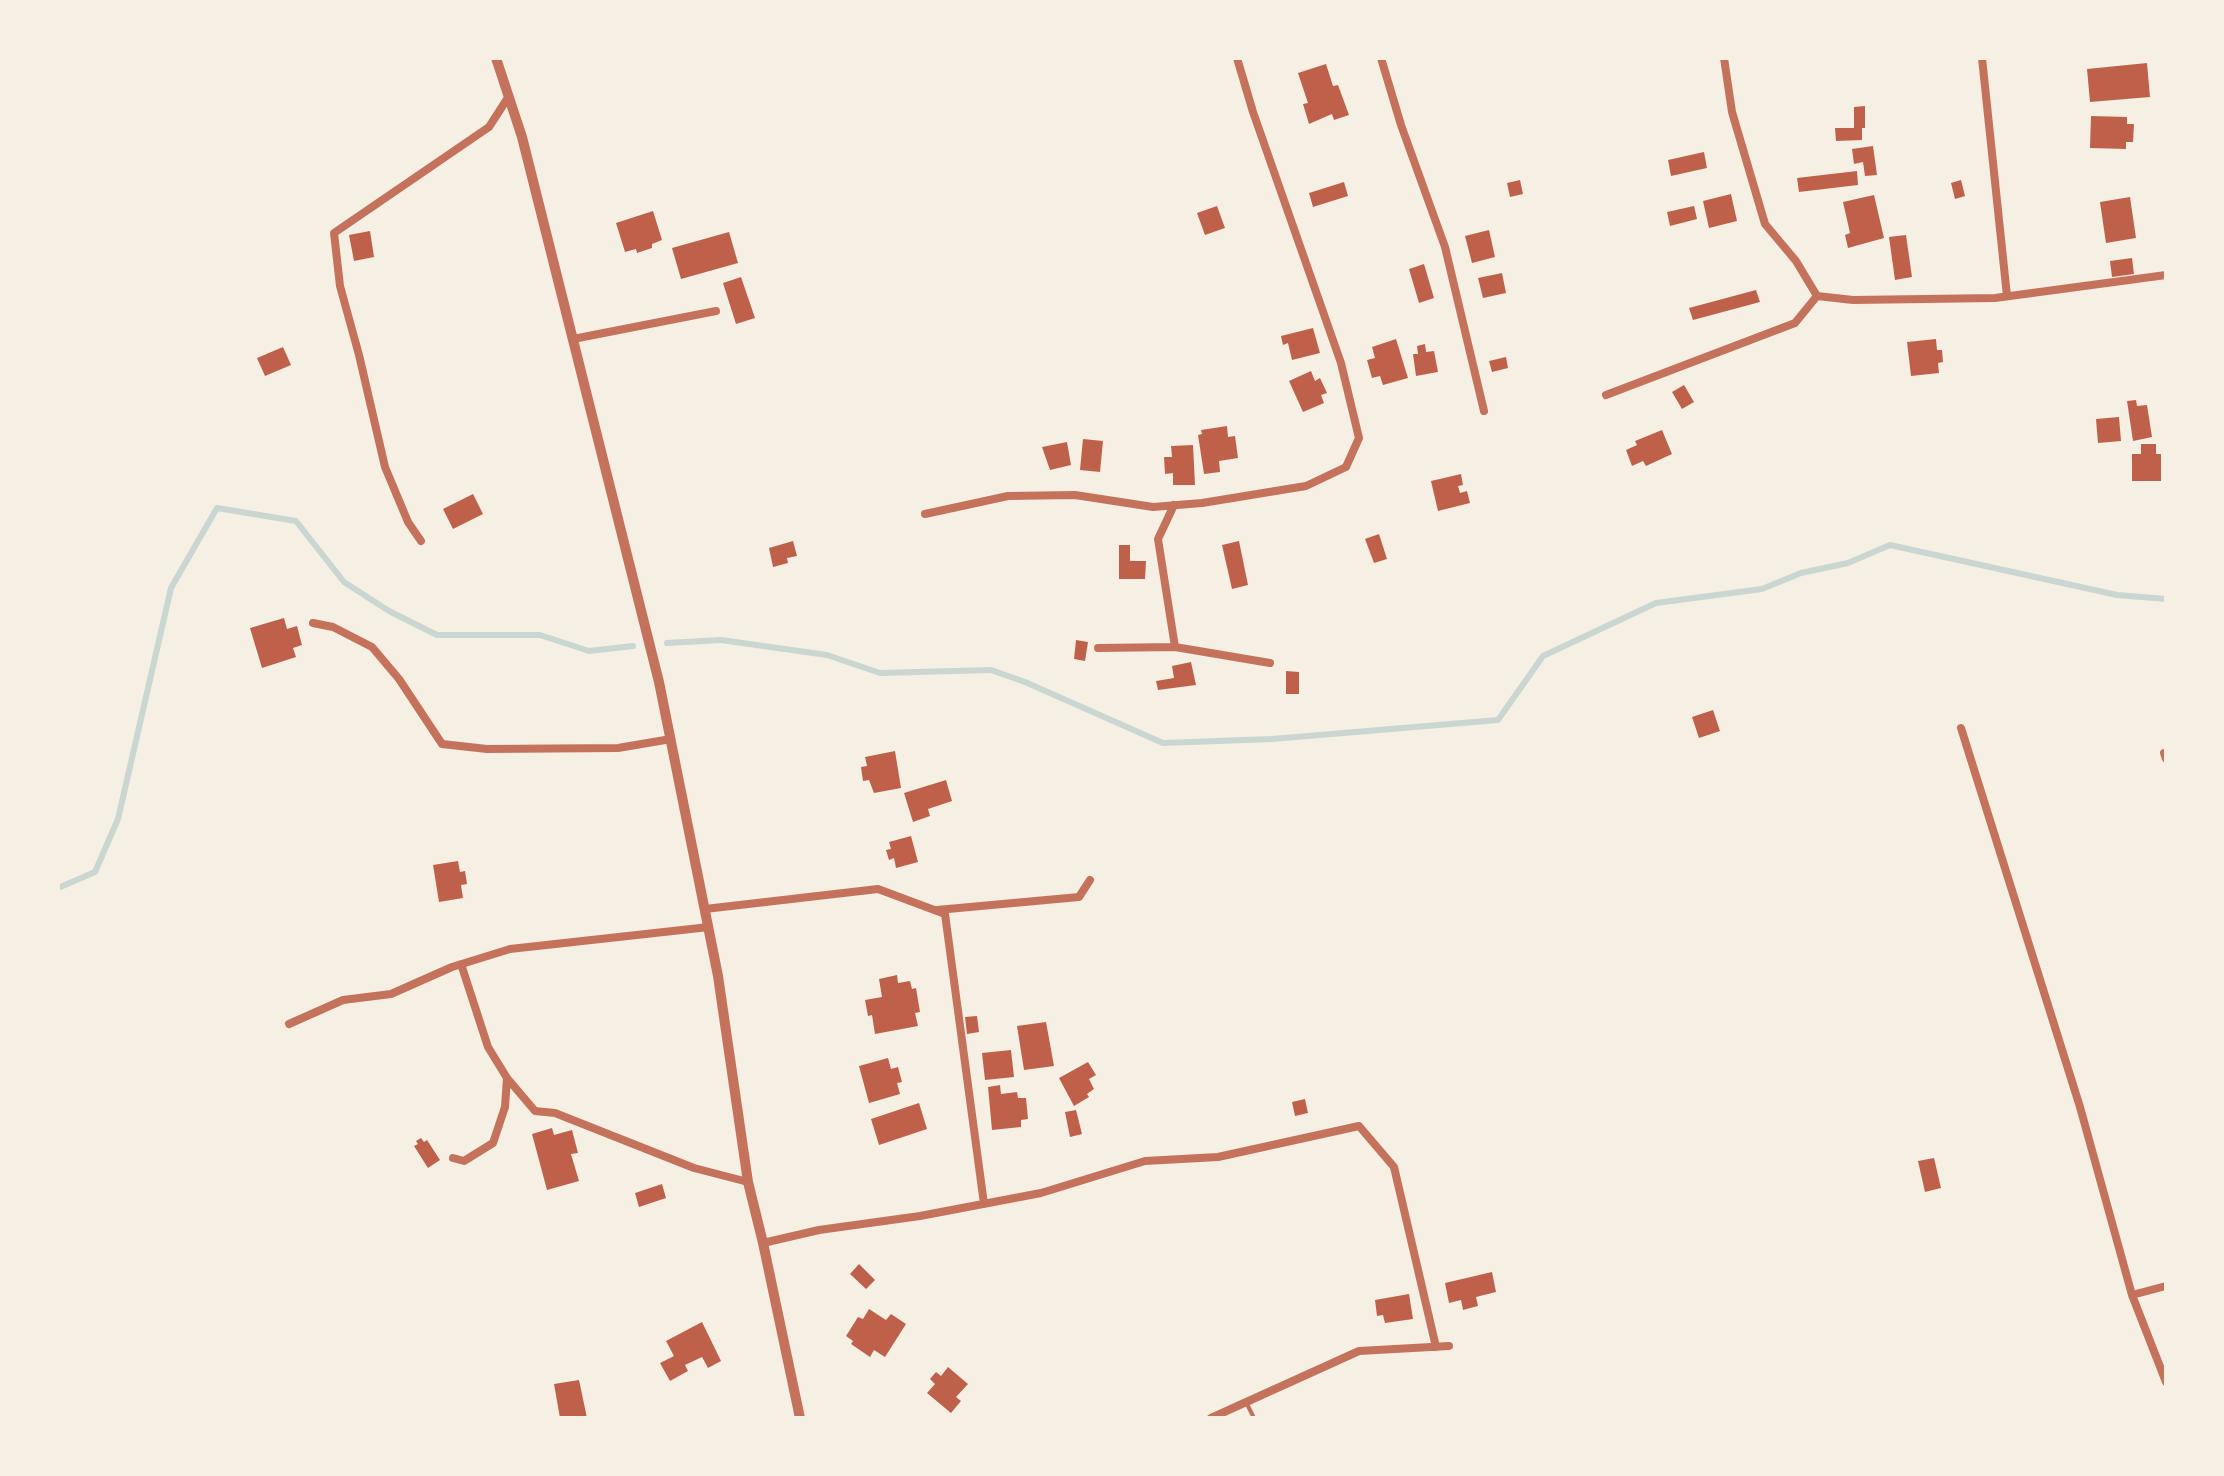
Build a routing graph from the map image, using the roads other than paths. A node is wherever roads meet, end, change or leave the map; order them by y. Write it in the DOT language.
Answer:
graph roads {
  1 [pos="496,58"];
  2 [pos="1237,58"];
  3 [pos="1381,58"];
  4 [pos="1724,58"];
  5 [pos="1982,58"];
  6 [pos="509,96"];
  7 [pos="2166,275"];
  8 [pos="1817,296"];
  9 [pos="2007,296"];
  10 [pos="716,311"];
  11 [pos="573,339"];
  12 [pos="1606,395"];
  13 [pos="1484,411"];
  14 [pos="1174,505"];
  15 [pos="925,514"];
  16 [pos="421,541"];
  17 [pos="313,623"];
  18 [pos="1175,647"];
  19 [pos="1098,648"];
  20 [pos="1270,663"];
  21 [pos="1961,728"];
  22 [pos="671,739"];
  23 [pos="1090,880"];
  24 [pos="705,909"];
  25 [pos="934,910"];
  26 [pos="709,927"];
  27 [pos="461,964"];
  28 [pos="289,1024"];
  29 [pos="507,1078"];
  30 [pos="453,1158"];
  31 [pos="748,1182"];
  32 [pos="984,1204"];
  33 [pos="763,1243"];
  34 [pos="2166,1286"];
  35 [pos="2132,1295"];
  36 [pos="1449,1346"];
  37 [pos="1436,1347"];
  38 [pos="2166,1382"];
  39 [pos="1246,1402"];
  40 [pos="800,1418"];
  41 [pos="1211,1418"];
  42 [pos="1254,1418"];
  1 -- 6 [label="street"];
  2 -- 14 [label="street"];
  3 -- 13 [label="street"];
  4 -- 8 [label="street"];
  5 -- 9 [label="street"];
  6 -- 11 [label="street"];
  6 -- 16 [label="street"];
  7 -- 9 [label="street"];
  8 -- 9 [label="street"];
  8 -- 12 [label="street"];
  10 -- 11 [label="street"];
  11 -- 22 [label="street"];
  14 -- 15 [label="street"];
  14 -- 18 [label="street"];
  17 -- 22 [label="street"];
  18 -- 19 [label="street"];
  18 -- 20 [label="street"];
  21 -- 35 [label="street"];
  22 -- 24 [label="street"];
  23 -- 25 [label="street"];
  24 -- 25 [label="street"];
  24 -- 26 [label="street"];
  25 -- 32 [label="street"];
  26 -- 27 [label="street"];
  26 -- 31 [label="street"];
  27 -- 28 [label="street"];
  27 -- 29 [label="street"];
  29 -- 30 [label="street"];
  29 -- 31 [label="street"];
  31 -- 33 [label="street"];
  32 -- 33 [label="street"];
  32 -- 37 [label="street"];
  33 -- 40 [label="street"];
  34 -- 35 [label="street"];
  35 -- 38 [label="street"];
  36 -- 37 [label="street"];
  37 -- 39 [label="street"];
  39 -- 41 [label="street"];
  39 -- 42 [label="lane"];
}
